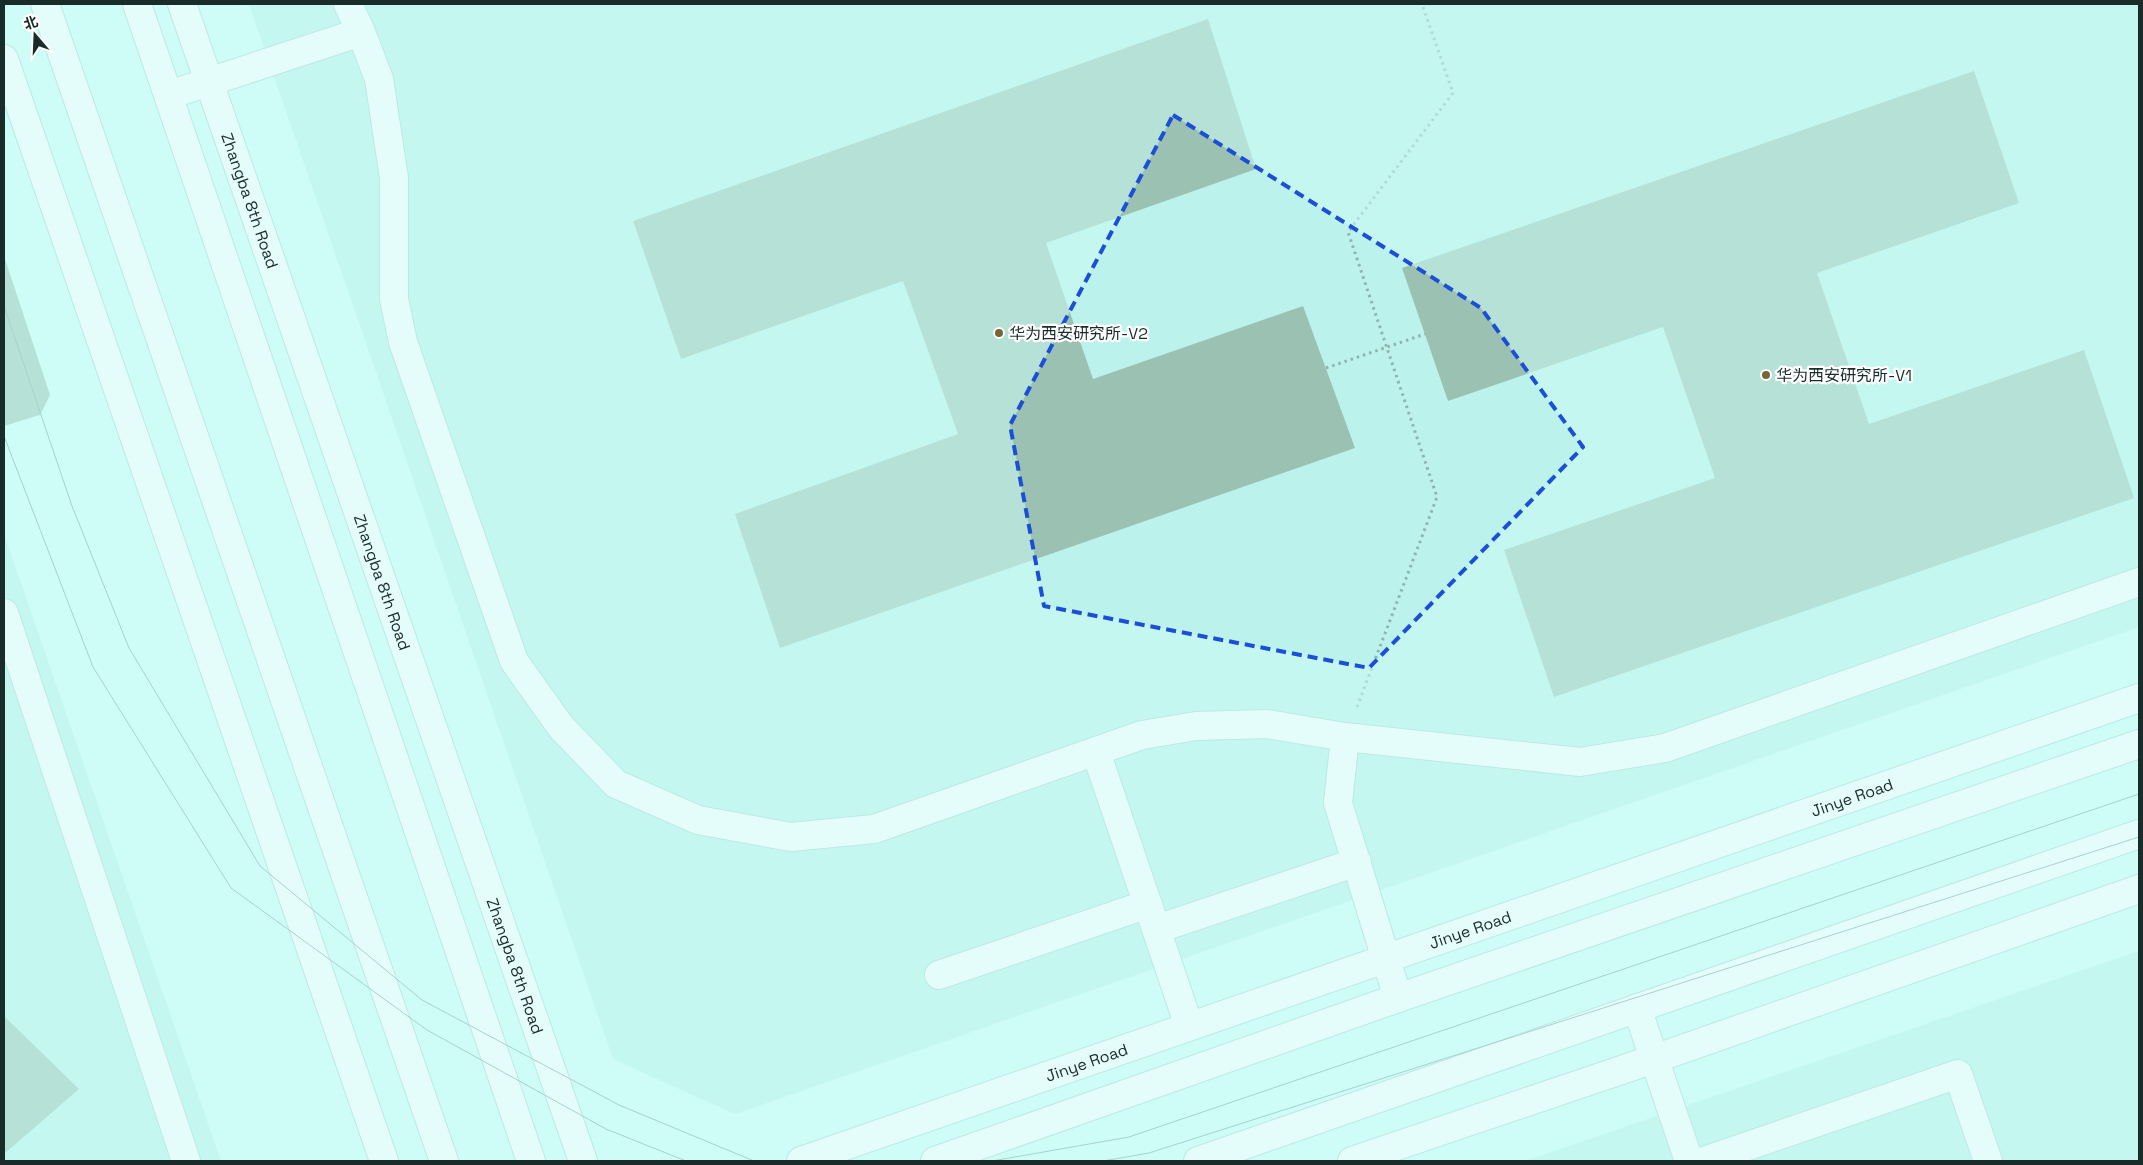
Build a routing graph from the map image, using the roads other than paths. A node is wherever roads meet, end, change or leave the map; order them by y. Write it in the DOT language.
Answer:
graph roads {
  1 [pos="45,4"];
  2 [pos="137,4"];
  3 [pos="182,4"];
  4 [pos="348,4"];
  5 [pos="361,32"];
  6 [pos="4,59"];
  7 [pos="209,82"];
  8 [pos="169,95"];
  9 [pos="2139,582"];
  10 [pos="5,623"];
  11 [pos="2139,698"];
  12 [pos="1346,737"];
  13 [pos="2139,744"];
  14 [pos="1096,752"];
  15 [pos="2139,834"];
  16 [pos="1357,862"];
  17 [pos="2139,888"];
  18 [pos="1152,916"];
  19 [pos="1386,958"];
  20 [pos="939,975"];
  21 [pos="1398,998"];
  22 [pos="1637,1008"];
  23 [pos="1189,1026"];
  24 [pos="1654,1059"];
  25 [pos="186,1161"];
  26 [pos="384,1161"];
  27 [pos="444,1161"];
  28 [pos="531,1161"];
  29 [pos="583,1161"];
  30 [pos="801,1161"];
  31 [pos="935,1161"];
  32 [pos="1198,1161"];
  33 [pos="1352,1161"];
  34 [pos="1689,1161"];
  35 [pos="1704,1161"];
  36 [pos="1988,1161"];
  1 -- 27 [label="street"];
  2 -- 8 [label="street"];
  3 -- 7 [label="street, Zhangba 8th Road"];
  4 -- 5 [label="street"];
  5 -- 7 [label="street"];
  5 -- 14 [label="street"];
  6 -- 26 [label="street"];
  7 -- 8 [label="street"];
  7 -- 29 [label="street, Zhangba 8th Road"];
  8 -- 28 [label="street"];
  9 -- 12 [label="street"];
  10 -- 25 [label="street"];
  11 -- 19 [label="street, Jinye Road"];
  12 -- 14 [label="street"];
  12 -- 16 [label="street"];
  13 -- 21 [label="street"];
  14 -- 18 [label="street"];
  15 -- 22 [label="street"];
  16 -- 18 [label="street"];
  16 -- 19 [label="street"];
  17 -- 24 [label="street"];
  18 -- 20 [label="street"];
  18 -- 23 [label="street"];
  19 -- 21 [label="street"];
  19 -- 23 [label="street, Jinye Road"];
  21 -- 31 [label="street"];
  22 -- 24 [label="street"];
  22 -- 32 [label="street"];
  23 -- 30 [label="street, Jinye Road"];
  24 -- 33 [label="street"];
  24 -- 34 [label="street"];
  35 -- 36 [label="street"];
}
